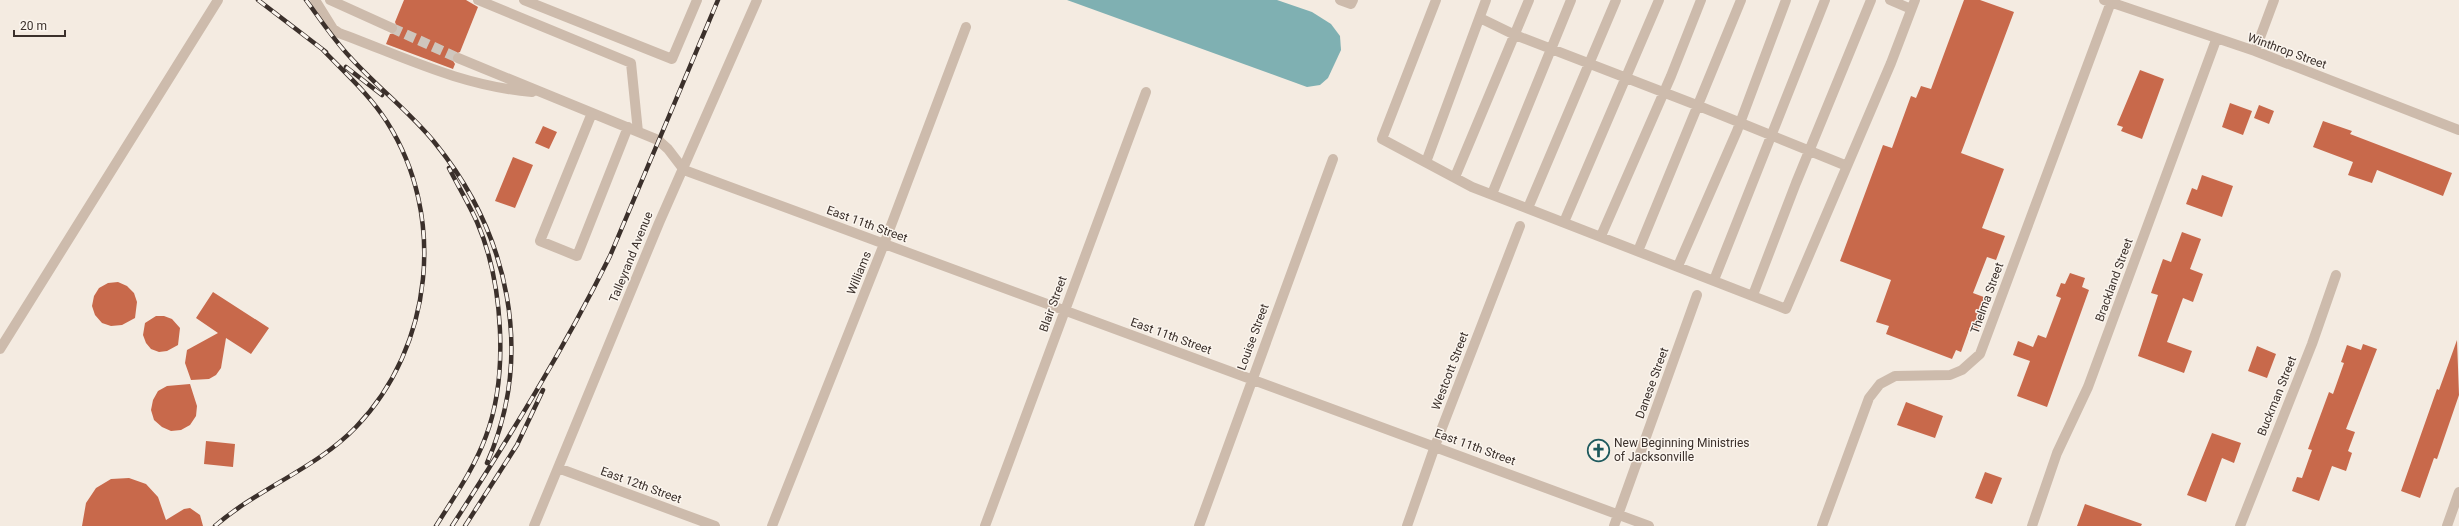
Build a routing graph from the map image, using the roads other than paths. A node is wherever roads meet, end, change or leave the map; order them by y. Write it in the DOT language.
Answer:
graph roads {
  1 [pos="218,0"];
  2 [pos="315,0"];
  3 [pos="330,0"];
  4 [pos="478,0"];
  5 [pos="524,0"];
  6 [pos="697,0"];
  7 [pos="757,0"];
  8 [pos="1340,0"];
  9 [pos="1352,0"];
  10 [pos="1436,0"];
  11 [pos="1486,0"];
  12 [pos="1530,0"];
  13 [pos="1571,0"];
  14 [pos="1616,0"];
  15 [pos="1659,0"];
  16 [pos="1701,0"];
  17 [pos="1741,0"];
  18 [pos="1786,0"];
  19 [pos="1825,0"];
  20 [pos="1871,0"];
  21 [pos="1890,0"];
  22 [pos="2274,0"];
  23 [pos="2107,1"];
  24 [pos="1913,4"];
  25 [pos="1480,18"];
  26 [pos="966,27"];
  27 [pos="392,28"];
  28 [pos="1515,35"];
  29 [pos="2216,40"];
  30 [pos="1551,49"];
  31 [pos="2255,51"];
  32 [pos="458,58"];
  33 [pos="1590,62"];
  34 [pos="1627,79"];
  35 [pos="1146,92"];
  36 [pos="542,93"];
  37 [pos="1663,93"];
  38 [pos="1699,106"];
  39 [pos="592,113"];
  40 [pos="1740,124"];
  41 [pos="628,127"];
  42 [pos="2459,130"];
  43 [pos="638,132"];
  44 [pos="1771,137"];
  45 [pos="1809,151"];
  46 [pos="1333,159"];
  47 [pos="1426,162"];
  48 [pos="1847,166"];
  49 [pos="684,170"];
  50 [pos="1455,178"];
  51 [pos="1492,194"];
  52 [pos="1528,208"];
  53 [pos="1564,222"];
  54 [pos="1520,226"];
  55 [pos="1601,236"];
  56 [pos="884,244"];
  57 [pos="1638,251"];
  58 [pos="1678,266"];
  59 [pos="2336,275"];
  60 [pos="1714,280"];
  61 [pos="1697,295"];
  62 [pos="1753,295"];
  63 [pos="1064,311"];
  64 [pos="0,349"];
  65 [pos="1251,379"];
  66 [pos="1435,446"];
  67 [pos="558,468"];
  68 [pos="2459,492"];
  69 [pos="1618,515"];
  70 [pos="2455,516"];
  71 [pos="534,526"];
  72 [pos="715,526"];
  73 [pos="772,526"];
  74 [pos="985,526"];
  75 [pos="1199,526"];
  76 [pos="1407,526"];
  77 [pos="1614,526"];
  78 [pos="1649,526"];
  79 [pos="1822,526"];
  80 [pos="2032,526"];
  81 [pos="2240,526"];
  82 [pos="2446,526"];
  1 -- 64 [label="street"];
  2 -- 36 [label="street"];
  3 -- 27 [label="street"];
  4 -- 43 [label="street"];
  5 -- 6 [label="street"];
  7 -- 49 [label="street, Talleyrand Avenue"];
  8 -- 9 [label="street"];
  10 -- 47 [label="street"];
  11 -- 25 [label="street"];
  12 -- 28 [label="street"];
  13 -- 30 [label="street"];
  14 -- 33 [label="street"];
  15 -- 34 [label="street"];
  16 -- 37 [label="street"];
  17 -- 38 [label="street"];
  18 -- 40 [label="street"];
  19 -- 44 [label="street"];
  20 -- 45 [label="street"];
  21 -- 24 [label="street"];
  22 -- 31 [label="street"];
  23 -- 29 [label="street, Winthrop Street"];
  23 -- 79 [label="street, Thelma Street"];
  24 -- 48 [label="street"];
  25 -- 28 [label="street"];
  25 -- 47 [label="street"];
  26 -- 56 [label="street, Williams"];
  28 -- 30 [label="street"];
  28 -- 50 [label="street"];
  29 -- 31 [label="street, Winthrop Street"];
  29 -- 80 [label="street, Brackland Street"];
  30 -- 33 [label="street"];
  30 -- 51 [label="street"];
  31 -- 42 [label="street, Winthrop Street"];
  32 -- 36 [label="street"];
  33 -- 34 [label="street"];
  33 -- 52 [label="street"];
  34 -- 37 [label="street"];
  34 -- 53 [label="street"];
  35 -- 63 [label="street, Blair Street"];
  36 -- 39 [label="street"];
  37 -- 38 [label="street"];
  37 -- 55 [label="street"];
  38 -- 40 [label="street"];
  38 -- 57 [label="street"];
  39 -- 41 [label="street"];
  39 -- 41 [label="street"];
  40 -- 44 [label="street"];
  40 -- 58 [label="street"];
  41 -- 43 [label="street"];
  43 -- 49 [label="street"];
  44 -- 45 [label="street"];
  44 -- 60 [label="street"];
  45 -- 48 [label="street"];
  45 -- 62 [label="street"];
  46 -- 65 [label="street, Louise Street"];
  47 -- 50 [label="street"];
  48 -- 62 [label="street"];
  49 -- 56 [label="street, East 11th Street"];
  49 -- 67 [label="street, Talleyrand Avenue"];
  50 -- 51 [label="street"];
  51 -- 52 [label="street"];
  52 -- 53 [label="street"];
  53 -- 55 [label="street"];
  54 -- 66 [label="street, Westcott Street"];
  55 -- 57 [label="street"];
  56 -- 63 [label="street, East 11th Street"];
  56 -- 73 [label="street, Williams"];
  57 -- 58 [label="street"];
  58 -- 60 [label="street"];
  59 -- 81 [label="street, Buckman Street"];
  60 -- 62 [label="street"];
  61 -- 69 [label="street, Danese Street"];
  63 -- 65 [label="street, East 11th Street"];
  63 -- 74 [label="street, Blair Street"];
  65 -- 66 [label="street, East 11th Street"];
  65 -- 75 [label="street, Louise Street"];
  66 -- 69 [label="street, East 11th Street"];
  66 -- 76 [label="street, Westcott Street"];
  67 -- 71 [label="street, Talleyrand Avenue"];
  67 -- 72 [label="street, East 12th Street"];
  68 -- 70 [label="street"];
  69 -- 77 [label="street, Danese Street"];
  69 -- 78 [label="street, East 11th Street"];
  70 -- 82 [label="street"];
}
